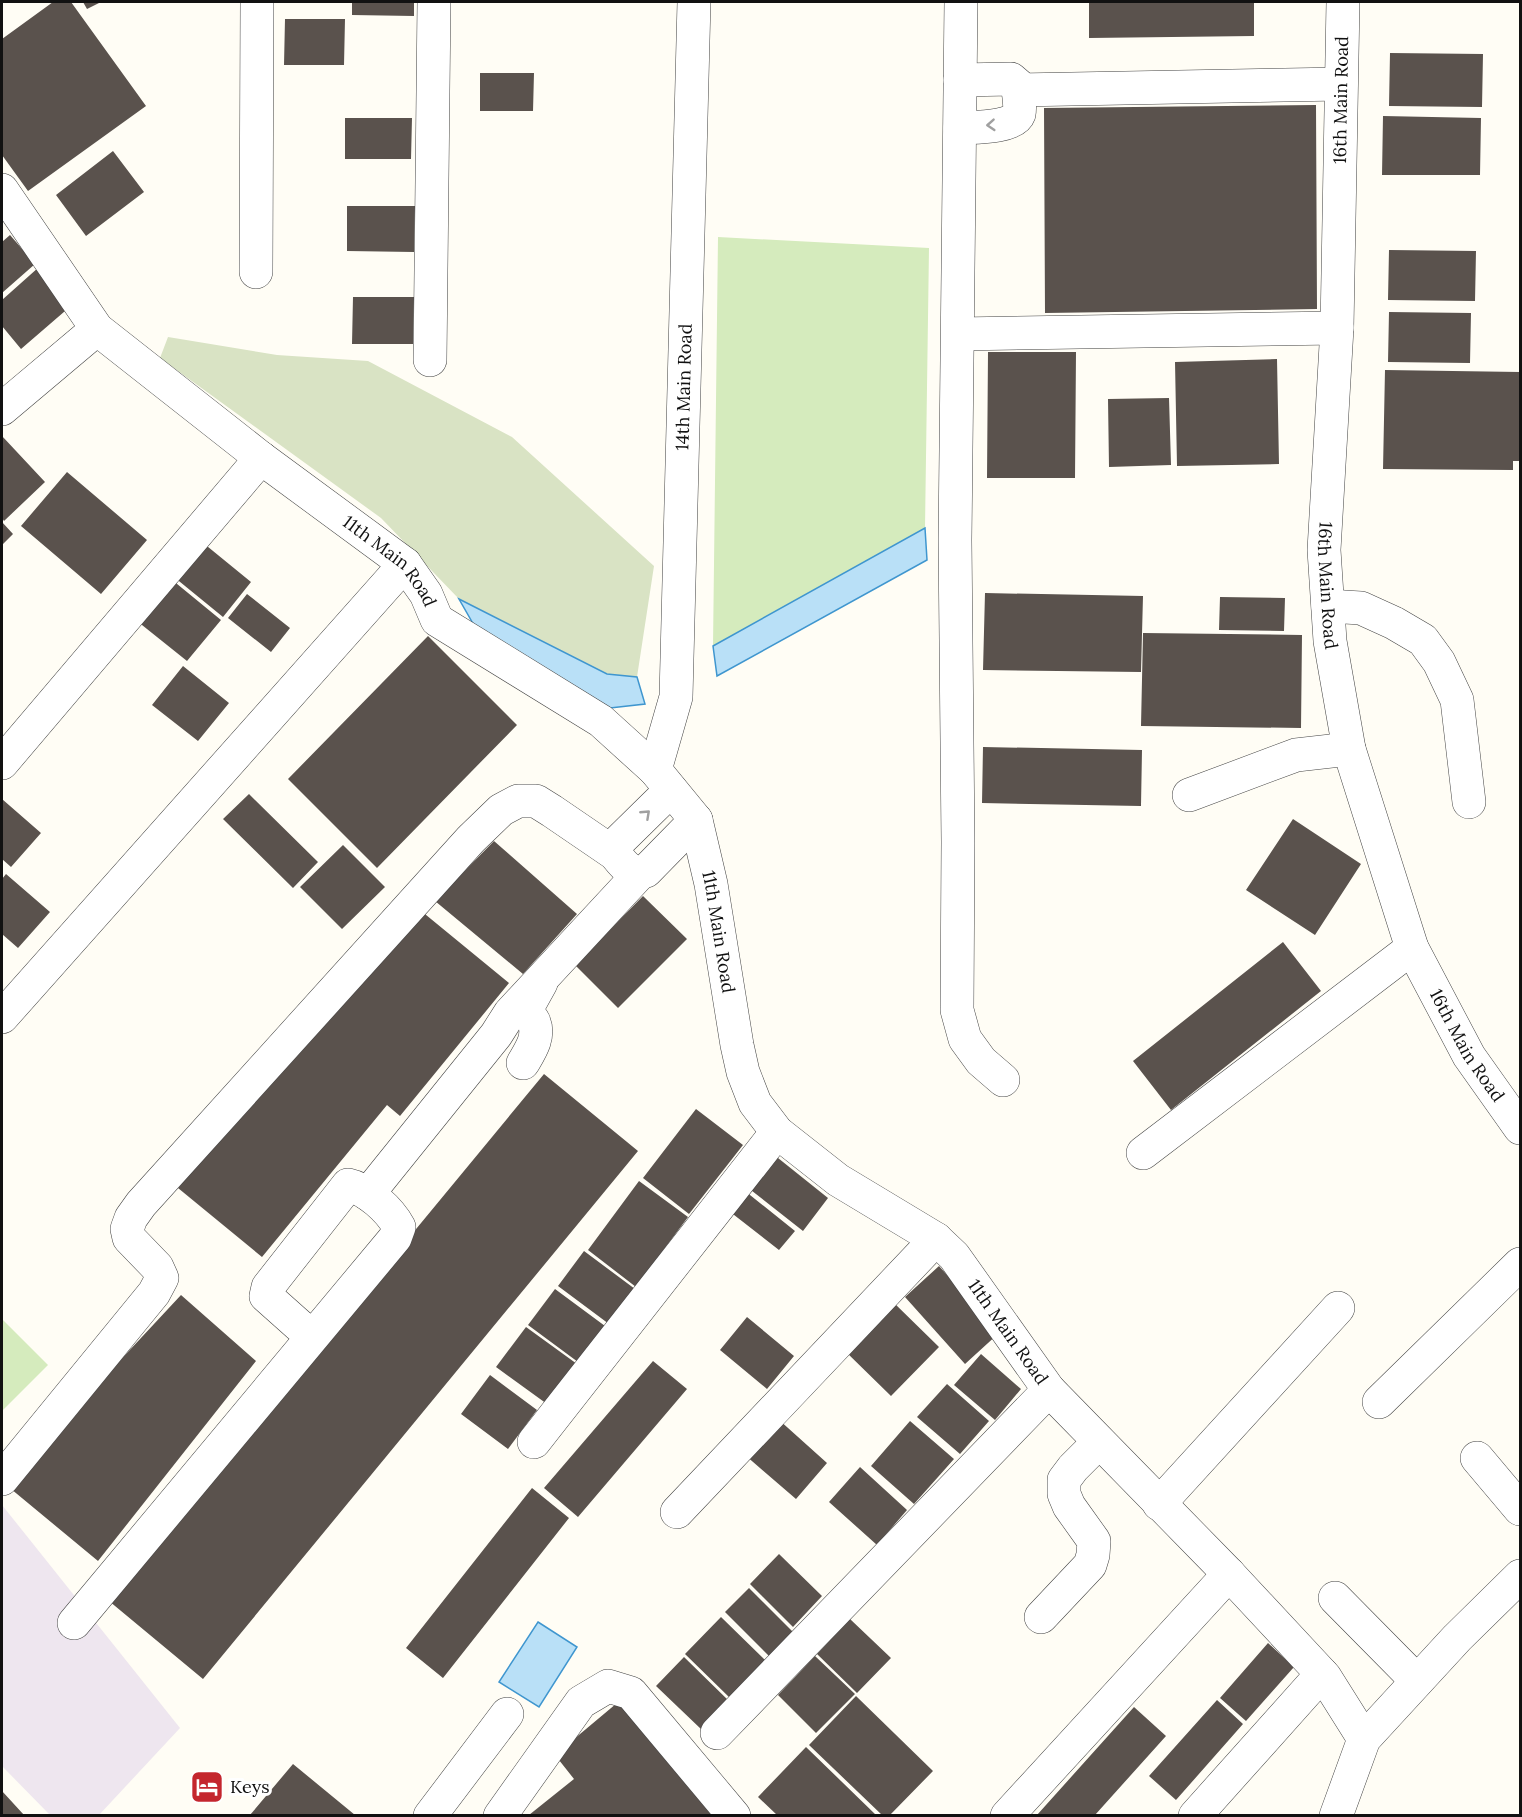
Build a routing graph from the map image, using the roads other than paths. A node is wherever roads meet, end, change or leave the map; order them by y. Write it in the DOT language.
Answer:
graph roads {
  1 [pos="257,2"];
  2 [pos="434,2"];
  3 [pos="694,2"];
  4 [pos="961,2"];
  5 [pos="1343,2"];
  6 [pos="960,80"];
  7 [pos="1341,84"];
  8 [pos="1018,90"];
  9 [pos="960,128"];
  10 [pos="2,190"];
  11 [pos="256,272"];
  12 [pos="1337,328"];
  13 [pos="97,329"];
  14 [pos="958,333"];
  15 [pos="430,360"];
  16 [pos="2,409"];
  17 [pos="261,458"];
  18 [pos="405,564"];
  19 [pos="1328,606"];
  20 [pos="1349,749"];
  21 [pos="2,763"];
  22 [pos="663,780"];
  23 [pos="1189,795"];
  24 [pos="1469,802"];
  25 [pos="696,820"];
  26 [pos="615,854"];
  27 [pos="640,873"];
  28 [pos="1412,948"];
  29 [pos="546,974"];
  30 [pos="2,1017"];
  31 [pos="523,1063"];
  32 [pos="1003,1080"];
  33 [pos="1521,1128"];
  34 [pos="777,1132"];
  35 [pos="1143,1152"];
  36 [pos="368,1194"];
  37 [pos="936,1239"];
  38 [pos="1521,1264"];
  39 [pos="1338,1308"];
  40 [pos="312,1337"];
  41 [pos="1049,1390"];
  42 [pos="1379,1402"];
  43 [pos="534,1442"];
  44 [pos="1099,1442"];
  45 [pos="1477,1458"];
  46 [pos="2,1479"];
  47 [pos="1159,1504"];
  48 [pos="1521,1509"];
  49 [pos="677,1512"];
  50 [pos="1229,1574"];
  51 [pos="1521,1576"];
  52 [pos="1335,1598"];
  53 [pos="1041,1617"];
  54 [pos="74,1623"];
  55 [pos="1322,1674"];
  56 [pos="1417,1682"];
  57 [pos="507,1714"];
  58 [pos="717,1733"];
  59 [pos="1364,1739"];
  60 [pos="430,1815"];
  61 [pos="500,1815"];
  62 [pos="734,1815"];
  63 [pos="1007,1815"];
  64 [pos="1195,1815"];
  65 [pos="1336,1815"];
  1 -- 11 [label="street"];
  2 -- 15 [label="street"];
  3 -- 22 [label="street, 14th Main Road"];
  4 -- 6 [label="street"];
  5 -- 7 [label="street, 16th Main Road"];
  6 -- 8 [label="street"];
  6 -- 9 [label="street"];
  7 -- 8 [label="street"];
  7 -- 12 [label="street, 16th Main Road"];
  8 -- 9 [label="street, one-way"];
  9 -- 14 [label="street"];
  10 -- 13 [label="street, 11th Main Road"];
  12 -- 14 [label="street"];
  12 -- 19 [label="street, 16th Main Road"];
  13 -- 16 [label="street"];
  13 -- 17 [label="street, 11th Main Road"];
  14 -- 32 [label="street"];
  17 -- 18 [label="street, 11th Main Road"];
  17 -- 21 [label="street"];
  18 -- 22 [label="street, 11th Main Road"];
  18 -- 30 [label="street"];
  19 -- 20 [label="street, 16th Main Road"];
  19 -- 24 [label="street"];
  20 -- 23 [label="street"];
  20 -- 28 [label="street, 16th Main Road"];
  22 -- 25 [label="street, 11th Main Road"];
  26 -- 22 [label="street, one-way"];
  25 -- 27 [label="street"];
  25 -- 34 [label="street, 11th Main Road"];
  26 -- 27 [label="street"];
  26 -- 46 [label="street"];
  27 -- 29 [label="street"];
  28 -- 33 [label="street, 16th Main Road"];
  28 -- 35 [label="street"];
  29 -- 31 [label="street"];
  29 -- 36 [label="street"];
  34 -- 37 [label="street, 11th Main Road"];
  34 -- 43 [label="street"];
  36 -- 40 [label="street"];
  36 -- 40 [label="street"];
  37 -- 41 [label="street, 11th Main Road"];
  37 -- 49 [label="street"];
  38 -- 42 [label="street"];
  39 -- 47 [label="street"];
  40 -- 54 [label="street"];
  41 -- 44 [label="street, 11th Main Road"];
  41 -- 58 [label="street"];
  44 -- 47 [label="street, 11th Main Road"];
  44 -- 53 [label="street"];
  45 -- 48 [label="street"];
  47 -- 50 [label="street, 11th Main Road"];
  50 -- 55 [label="street, 11th Main Road"];
  50 -- 63 [label="street"];
  51 -- 56 [label="street"];
  52 -- 56 [label="street"];
  55 -- 59 [label="street, 11th Main Road"];
  55 -- 64 [label="street"];
  56 -- 59 [label="street"];
  57 -- 60 [label="street"];
  59 -- 65 [label="street"];
  61 -- 62 [label="street"];
}
